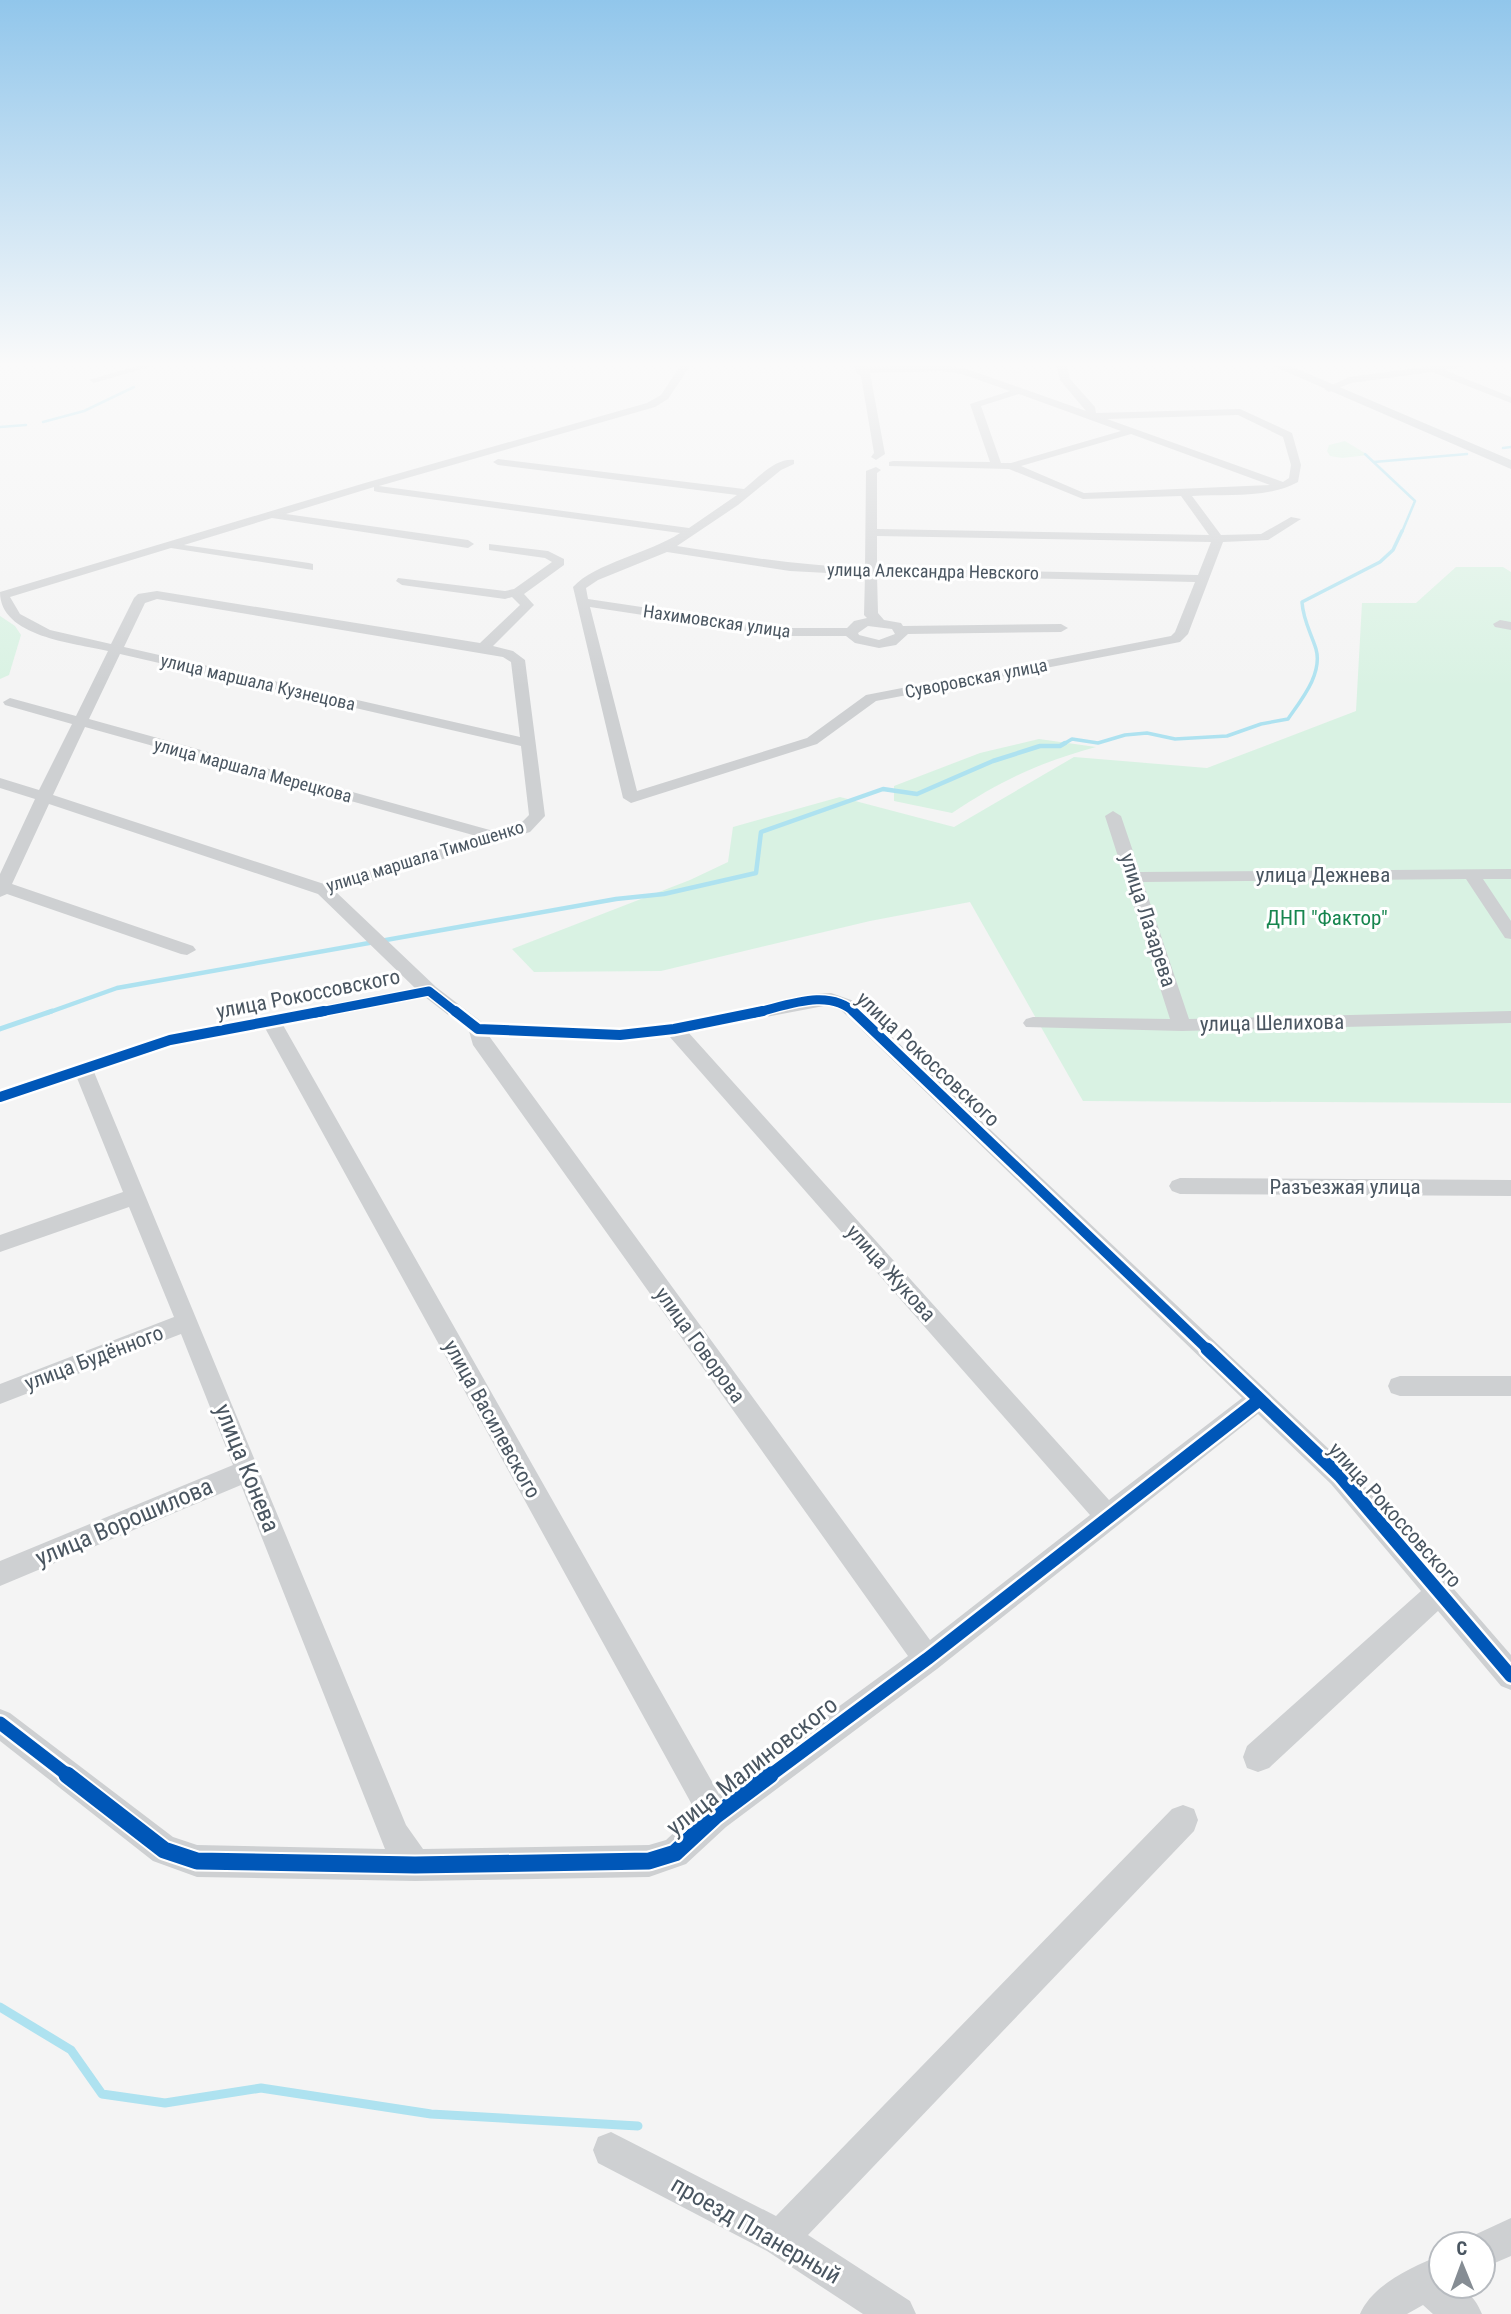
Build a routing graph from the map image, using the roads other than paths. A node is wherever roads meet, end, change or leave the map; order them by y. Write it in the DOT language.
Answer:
graph roads {
  1 [pos="422,471"];
  2 [pos="570,471"];
  3 [pos="773,471"];
  4 [pos="880,471"];
  5 [pos="1023,471"];
  6 [pos="1242,471"];
  7 [pos="1295,471"];
  8 [pos="1283,486"];
  9 [pos="377,489"];
  10 [pos="746,493"];
  11 [pos="1185,494"];
  12 [pos="272,515"];
  13 [pos="1295,519"];
  14 [pos="688,531"];
  15 [pos="877,532"];
  16 [pos="1218,539"];
  17 [pos="468,544"];
  18 [pos="168,545"];
  19 [pos="493,547"];
  20 [pos="666,548"];
  21 [pos="309,567"];
  22 [pos="877,570"];
  23 [pos="1202,579"];
  24 [pos="402,581"];
  25 [pos="1,595"];
  26 [pos="521,596"];
  27 [pos="583,602"];
  28 [pos="877,620"];
  29 [pos="1061,628"];
  30 [pos="901,630"];
  31 [pos="851,632"];
  32 [pos="483,648"];
  33 [pos="116,649"];
  34 [pos="10,702"];
  35 [pos="80,722"];
  36 [pos="528,743"];
  37 [pos="0,783"];
  38 [pos="44,797"];
  39 [pos="1113,816"];
  40 [pos="497,836"];
  41 [pos="1472,874"];
  42 [pos="1511,874"];
  43 [pos="1135,877"];
  44 [pos="1,888"];
  45 [pos="324,890"];
  46 [pos="1511,934"];
  47 [pos="187,950"];
  48 [pos="429,991"];
  49 [pos="1511,1017"];
  50 [pos="271,1021"];
  51 [pos="1033,1023"];
  52 [pos="1182,1025"];
  53 [pos="478,1029"];
  54 [pos="674,1029"];
  55 [pos="83,1069"];
  56 [pos="0,1097"];
  57 [pos="1180,1186"];
  58 [pos="1511,1188"];
  59 [pos="136,1196"];
  60 [pos="0,1244"];
  61 [pos="188,1322"];
  62 [pos="1400,1386"];
  63 [pos="1511,1386"];
  64 [pos="0,1394"];
  65 [pos="1259,1400"];
  66 [pos="248,1470"];
  67 [pos="1108,1517"];
  68 [pos="0,1574"];
  69 [pos="1439,1593"];
  70 [pos="927,1659"];
  71 [pos="1511,1676"];
  72 [pos="0,1723"];
  73 [pos="1258,1757"];
  74 [pos="715,1816"];
  75 [pos="1183,1820"];
  76 [pos="415,1865"];
  77 [pos="611,2150"];
  78 [pos="780,2238"];
  79 [pos="1427,2282"];
  80 [pos="1451,2300"];
  81 [pos="898,2314"];
  82 [pos="1379,2314"];
  83 [pos="1463,2314"];
  1 -- 12 [label="street"];
  2 -- 10 [label="street"];
  3 -- 10 [label="street"];
  4 -- 15 [label="street"];
  5 -- 11 [label="street"];
  6 -- 8 [label="street"];
  7 -- 8 [label="street"];
  8 -- 11 [label="street"];
  9 -- 14 [label="street"];
  10 -- 14 [label="street"];
  11 -- 16 [label="street"];
  12 -- 17 [label="street"];
  12 -- 18 [label="street"];
  13 -- 16 [label="street"];
  14 -- 20 [label="street"];
  15 -- 16 [label="street"];
  15 -- 22 [label="street"];
  16 -- 23 [label="street, Суворовская улица"];
  18 -- 21 [label="street"];
  18 -- 25 [label="street"];
  19 -- 26 [label="street"];
  20 -- 22 [label="street, улица Александра Невского"];
  20 -- 27 [label="street"];
  22 -- 23 [label="street, улица Александра Невского"];
  22 -- 28 [label="street"];
  23 -- 27 [label="street, Суворовская улица"];
  24 -- 26 [label="street"];
  25 -- 33 [label="street, улица маршала Кузнецова"];
  26 -- 32 [label="street"];
  27 -- 31 [label="street, Нахимовская улица"];
  28 -- 30 [label="street"];
  28 -- 31 [label="street"];
  29 -- 30 [label="street"];
  30 -- 31 [label="street"];
  32 -- 33 [label="street, улица маршала Тимошенко"];
  32 -- 36 [label="street, улица маршала Тимошенко"];
  33 -- 35 [label="street, улица маршала Тимошенко"];
  33 -- 36 [label="street, улица маршала Кузнецова"];
  34 -- 35 [label="street, улица маршала Мерецкова"];
  35 -- 38 [label="street, улица маршала Тимошенко"];
  35 -- 40 [label="street, улица маршала Мерецкова"];
  36 -- 40 [label="street, улица маршала Тимошенко"];
  37 -- 38 [label="street, улица маршала Тимошенко"];
  38 -- 44 [label="street"];
  38 -- 45 [label="street, улица маршала Тимошенко"];
  39 -- 43 [label="street, улица Лазарева"];
  40 -- 45 [label="street, улица маршала Тимошенко"];
  41 -- 42 [label="street, улица Дежнева"];
  41 -- 43 [label="street, улица Дежнева"];
  41 -- 46 [label="street"];
  43 -- 52 [label="street, улица Лазарева"];
  44 -- 47 [label="street"];
  45 -- 48 [label="street"];
  48 -- 50 [label="street, улица Рокоссовского"];
  48 -- 53 [label="street, улица Рокоссовского"];
  49 -- 52 [label="street, улица Шелихова"];
  50 -- 55 [label="street, улица Рокоссовского"];
  50 -- 74 [label="street, улица Василевского"];
  51 -- 52 [label="street, улица Шелихова"];
  53 -- 54 [label="street, улица Рокоссовского"];
  53 -- 70 [label="street, улица Говорова"];
  54 -- 65 [label="street, улица Рокоссовского"];
  54 -- 67 [label="street, улица Жукова"];
  55 -- 56 [label="street, улица Рокоссовского"];
  55 -- 59 [label="street, улица Конева"];
  57 -- 58 [label="street, Разъезжая улица"];
  59 -- 60 [label="street"];
  59 -- 61 [label="street, улица Конева"];
  61 -- 64 [label="street, улица Будённого"];
  61 -- 66 [label="street, улица Конева"];
  62 -- 63 [label="street"];
  65 -- 67 [label="street, улица Малиновского"];
  65 -- 69 [label="street, улица Рокоссовского"];
  66 -- 68 [label="street, улица Ворошилова"];
  66 -- 76 [label="street, улица Конева"];
  67 -- 70 [label="street, улица Малиновского"];
  69 -- 71 [label="street, улица Рокоссовского"];
  69 -- 73 [label="street"];
  70 -- 74 [label="street, улица Малиновского"];
  72 -- 76 [label="street, улица Малиновского"];
  74 -- 76 [label="street, улица Малиновского"];
  75 -- 78 [label="street"];
  77 -- 78 [label="street, проезд Планерный"];
  78 -- 81 [label="street, проезд Планерный"];
  79 -- 82 [label="street"];
  80 -- 83 [label="street"];
}
